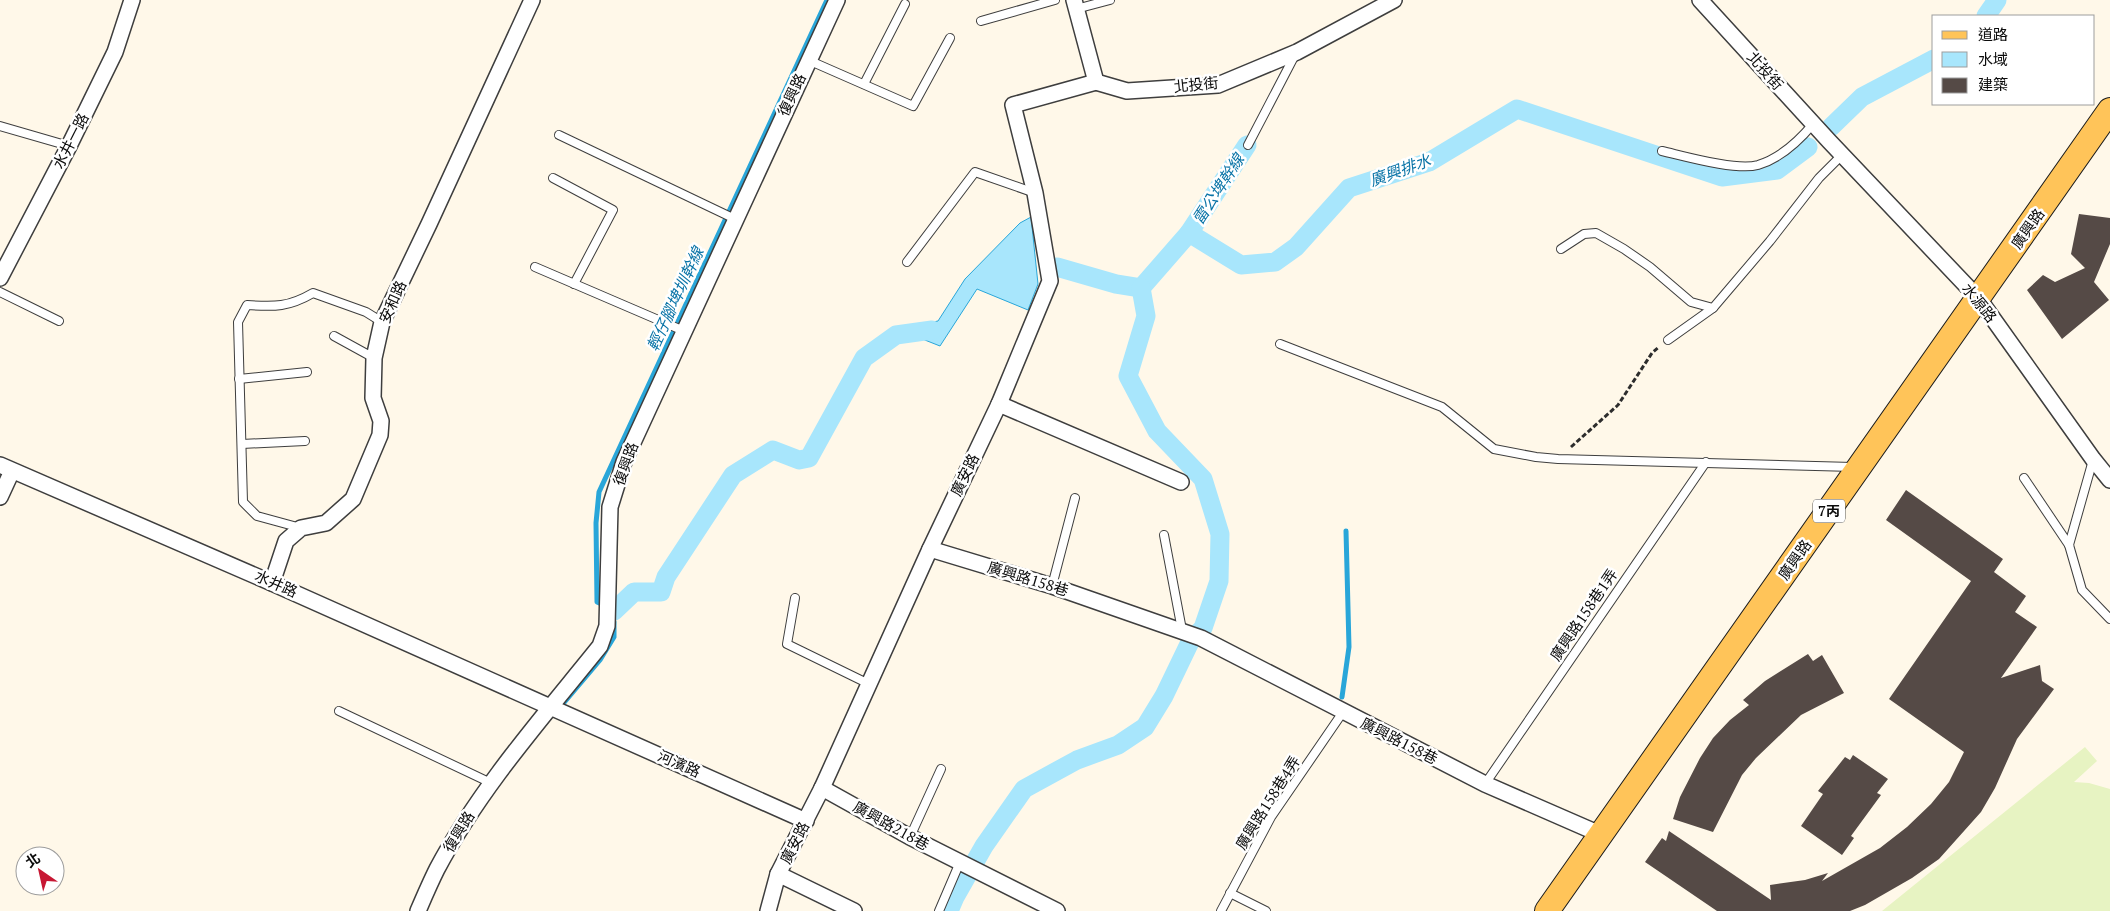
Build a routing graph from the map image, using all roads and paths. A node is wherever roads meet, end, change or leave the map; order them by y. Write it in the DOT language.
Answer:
graph roads {
  1 [pos="132,0"];
  2 [pos="532,0"];
  3 [pos="837,0"];
  4 [pos="1055,0"];
  5 [pos="1110,0"];
  6 [pos="1394,0"];
  7 [pos="1700,0"];
  8 [pos="905,4"];
  9 [pos="1075,4"];
  10 [pos="981,21"];
  11 [pos="950,38"];
  12 [pos="1297,52"];
  13 [pos="808,60"];
  14 [pos="1096,82"];
  15 [pos="864,84"];
  16 [pos="2110,110"];
  17 [pos="1813,124"];
  18 [pos="0,126"];
  19 [pos="559,135"];
  20 [pos="1829,141"];
  21 [pos="1248,145"];
  22 [pos="69,146"];
  23 [pos="1662,151"];
  24 [pos="1842,155"];
  25 [pos="552,178"];
  26 [pos="1035,193"];
  27 [pos="736,219"];
  28 [pos="1561,249"];
  29 [pos="907,262"];
  30 [pos="535,267"];
  31 [pos="0,278"];
  32 [pos="574,284"];
  33 [pos="0,292"];
  34 [pos="1979,299"];
  35 [pos="1713,308"];
  36 [pos="59,320"];
  37 [pos="382,322"];
  38 [pos="684,331"];
  39 [pos="334,336"];
  40 [pos="1668,340"];
  41 [pos="1280,344"];
  42 [pos="374,358"];
  43 [pos="307,372"];
  44 [pos="239,379"];
  45 [pos="999,404"];
  46 [pos="306,441"];
  47 [pos="242,444"];
  48 [pos="1558,459"];
  49 [pos="2093,459"];
  50 [pos="1706,462"];
  51 [pos="1860,467"];
  52 [pos="6,468"];
  53 [pos="2024,478"];
  54 [pos="2110,480"];
  55 [pos="1181,482"];
  56 [pos="0,497"];
  57 [pos="1075,498"];
  58 [pos="301,528"];
  59 [pos="1164,535"];
  60 [pos="2069,544"];
  61 [pos="930,550"];
  62 [pos="272,582"];
  63 [pos="1052,586"];
  64 [pos="795,598"];
  65 [pos="2110,618"];
  66 [pos="1182,630"];
  67 [pos="869,684"];
  68 [pos="551,707"];
  69 [pos="339,711"];
  70 [pos="1343,712"];
  71 [pos="941,769"];
  72 [pos="491,783"];
  73 [pos="1485,784"];
  74 [pos="822,788"];
  75 [pos="806,821"];
  76 [pos="1602,834"];
  77 [pos="910,837"];
  78 [pos="960,862"];
  79 [pos="778,874"];
  80 [pos="1230,893"];
  81 [pos="418,911"];
  82 [pos="768,911"];
  83 [pos="854,911"];
  84 [pos="939,911"];
  85 [pos="1057,911"];
  86 [pos="1221,911"];
  87 [pos="1266,911"];
  88 [pos="1547,911"];
  1 -- 22 [label="street, 水井一路"];
  2 -- 37 [label="street, 安和路"];
  3 -- 13 [label="street, 復興路"];
  4 -- 10 [label="lane"];
  5 -- 9 [label="lane"];
  6 -- 12 [label="street, 北投街"];
  7 -- 17 [label="street, 北投街"];
  8 -- 15 [label="lane"];
  9 -- 14 [label="street"];
  11 -- 15 [label="lane"];
  12 -- 14 [label="street, 北投街"];
  12 -- 21 [label="lane"];
  13 -- 15 [label="lane"];
  13 -- 27 [label="street, 復興路"];
  14 -- 26 [label="street, 廣安路"];
  16 -- 34 [label="main road, 廣興路 / 7丙"];
  17 -- 20 [label="street, 北投街"];
  17 -- 23 [label="lane"];
  18 -- 22 [label="lane"];
  19 -- 27 [label="lane"];
  20 -- 24 [label="street, 水源路"];
  22 -- 31 [label="street, 水井一路"];
  24 -- 34 [label="street, 水源路"];
  24 -- 35 [label="lane"];
  25 -- 32 [label="lane"];
  26 -- 29 [label="lane"];
  26 -- 45 [label="street, 廣安路"];
  27 -- 38 [label="street, 復興路"];
  28 -- 35 [label="lane"];
  30 -- 32 [label="lane"];
  32 -- 38 [label="lane"];
  33 -- 36 [label="lane"];
  34 -- 49 [label="street, 水源路"];
  34 -- 51 [label="main road, 廣興路 / 7丙"];
  35 -- 40 [label="lane"];
  37 -- 42 [label="street, 安和路"];
  37 -- 44 [label="lane"];
  38 -- 68 [label="street, 復興路"];
  39 -- 42 [label="lane"];
  40 -- 48 [label="path"];
  41 -- 48 [label="lane"];
  42 -- 58 [label="street, 安和路"];
  43 -- 44 [label="lane"];
  44 -- 47 [label="lane"];
  45 -- 55 [label="street"];
  45 -- 61 [label="street, 廣安路"];
  46 -- 47 [label="lane"];
  47 -- 58 [label="lane"];
  48 -- 50 [label="lane"];
  49 -- 54 [label="street, 水源路"];
  49 -- 60 [label="lane"];
  50 -- 51 [label="lane"];
  50 -- 73 [label="lane, 廣興路158巷1弄"];
  51 -- 76 [label="main road, 廣興路 / 7丙"];
  52 -- 56 [label="street"];
  52 -- 62 [label="street, 水井路"];
  53 -- 60 [label="lane"];
  57 -- 63 [label="lane"];
  58 -- 62 [label="street"];
  59 -- 66 [label="lane"];
  60 -- 65 [label="lane"];
  61 -- 63 [label="street, 廣興路158巷"];
  61 -- 67 [label="street, 廣安路"];
  62 -- 68 [label="street, 水井路"];
  63 -- 66 [label="street, 廣興路158巷"];
  64 -- 67 [label="lane"];
  66 -- 70 [label="street, 廣興路158巷"];
  67 -- 74 [label="street, 廣安路"];
  68 -- 72 [label="street, 復興路"];
  68 -- 75 [label="street, 河濱路"];
  69 -- 72 [label="lane"];
  70 -- 73 [label="street, 廣興路158巷"];
  70 -- 80 [label="lane, 廣興路158巷4弄"];
  71 -- 77 [label="lane"];
  72 -- 81 [label="street, 復興路"];
  73 -- 76 [label="street, 廣興路158巷"];
  74 -- 75 [label="street, 廣安路"];
  74 -- 77 [label="street, 廣興路218巷"];
  75 -- 79 [label="street, 廣安路"];
  76 -- 88 [label="main road, 廣興路 / 7丙"];
  77 -- 78 [label="street, 廣興路218巷"];
  78 -- 84 [label="lane"];
  78 -- 85 [label="street, 廣興路218巷"];
  79 -- 82 [label="street, 廣安路"];
  79 -- 83 [label="street"];
  80 -- 86 [label="lane, 廣興路158巷4弄"];
  80 -- 87 [label="lane"];
}
